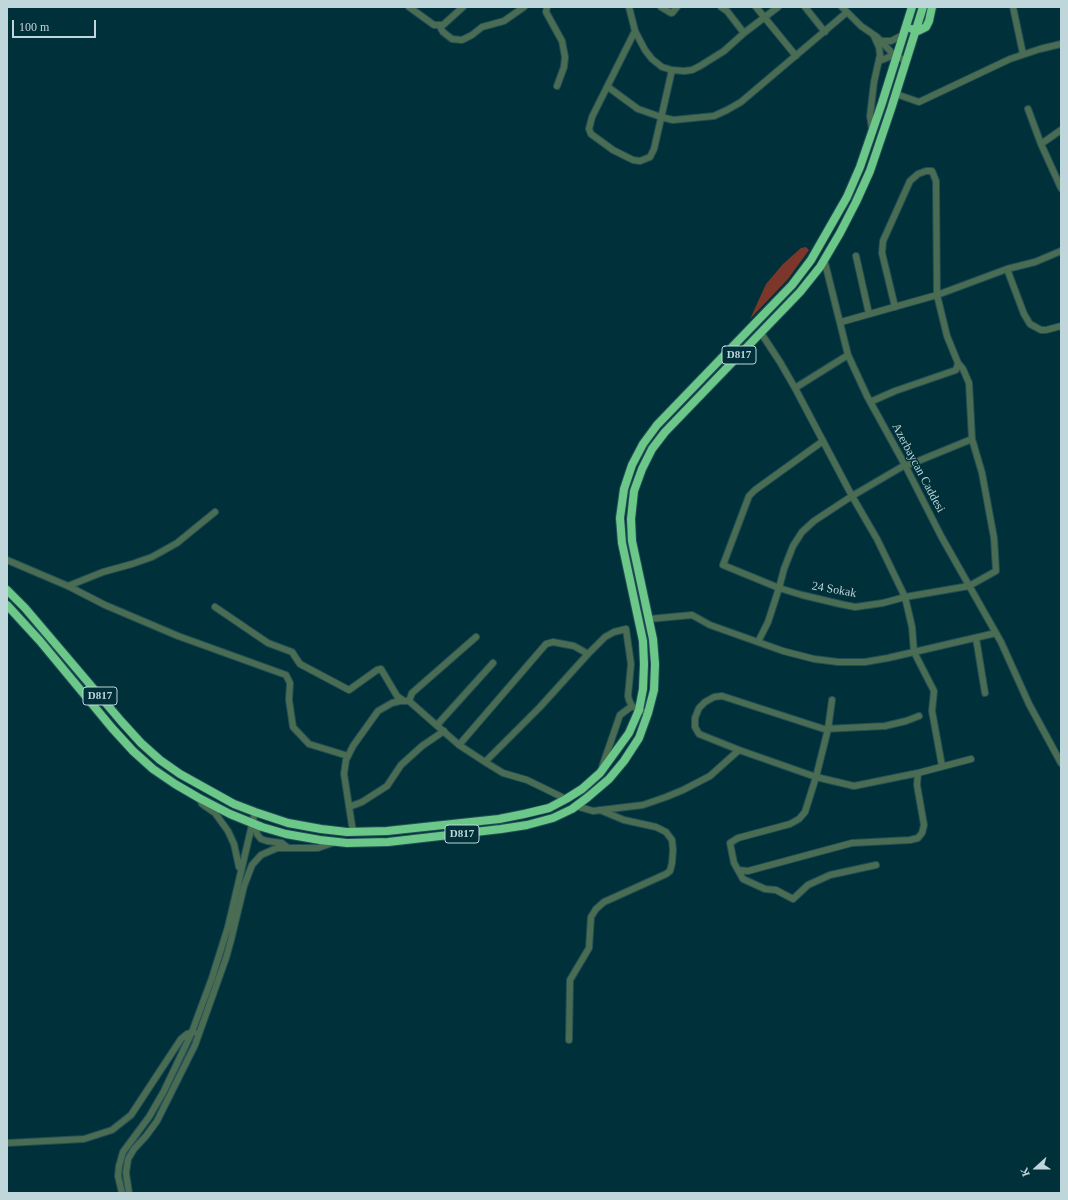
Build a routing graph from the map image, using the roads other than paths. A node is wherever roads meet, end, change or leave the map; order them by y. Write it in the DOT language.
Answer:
graph roads {
  1 [pos="409,7"];
  2 [pos="463,7"];
  3 [pos="524,7"];
  4 [pos="547,7"];
  5 [pos="629,7"];
  6 [pos="660,7"];
  7 [pos="677,7"];
  8 [pos="721,7"];
  9 [pos="756,7"];
  10 [pos="778,7"];
  11 [pos="805,7"];
  12 [pos="842,7"];
  13 [pos="912,7"];
  14 [pos="923,7"];
  15 [pos="932,7"];
  16 [pos="1012,7"];
  17 [pos="729,9"];
  18 [pos="846,13"];
  19 [pos="764,18"];
  20 [pos="439,25"];
  21 [pos="906,26"];
  22 [pos="916,31"];
  23 [pos="635,32"];
  24 [pos="825,32"];
  25 [pos="744,33"];
  26 [pos="903,35"];
  27 [pos="874,36"];
  28 [pos="881,41"];
  29 [pos="1061,44"];
  30 [pos="1024,54"];
  31 [pos="796,56"];
  32 [pos="895,56"];
  33 [pos="878,61"];
  34 [pos="906,61"];
  35 [pos="672,70"];
  36 [pos="557,86"];
  37 [pos="608,87"];
  38 [pos="896,94"];
  39 [pos="1028,109"];
  40 [pos="661,117"];
  41 [pos="872,130"];
  42 [pos="1061,130"];
  43 [pos="1041,144"];
  44 [pos="1058,175"];
  45 [pos="1061,188"];
  46 [pos="1061,251"];
  47 [pos="856,256"];
  48 [pos="824,259"];
  49 [pos="1008,269"];
  50 [pos="936,295"];
  51 [pos="895,307"];
  52 [pos="870,314"];
  53 [pos="840,322"];
  54 [pos="1061,326"];
  55 [pos="761,333"];
  56 [pos="848,355"];
  57 [pos="958,363"];
  58 [pos="795,388"];
  59 [pos="870,402"];
  60 [pos="972,439"];
  61 [pos="823,441"];
  62 [pos="905,465"];
  63 [pos="852,496"];
  64 [pos="215,512"];
  65 [pos="7,560"];
  66 [pos="68,586"];
  67 [pos="969,586"];
  68 [pos="779,588"];
  69 [pos="7,590"];
  70 [pos="905,597"];
  71 [pos="7,605"];
  72 [pos="215,608"];
  73 [pos="649,619"];
  74 [pos="996,633"];
  75 [pos="476,637"];
  76 [pos="976,638"];
  77 [pos="758,642"];
  78 [pos="914,652"];
  79 [pos="588,654"];
  80 [pos="493,663"];
  81 [pos="985,693"];
  82 [pos="832,700"];
  83 [pos="407,701"];
  84 [pos="635,708"];
  85 [pos="648,713"];
  86 [pos="918,716"];
  87 [pos="437,725"];
  88 [pos="828,729"];
  89 [pos="444,731"];
  90 [pos="460,744"];
  91 [pos="738,750"];
  92 [pos="348,756"];
  93 [pos="971,759"];
  94 [pos="1060,760"];
  95 [pos="485,762"];
  96 [pos="942,766"];
  97 [pos="600,773"];
  98 [pos="918,773"];
  99 [pos="816,777"];
  100 [pos="199,798"];
  101 [pos="566,799"];
  102 [pos="576,806"];
  103 [pos="349,808"];
  104 [pos="600,810"];
  105 [pos="255,812"];
  106 [pos="254,824"];
  107 [pos="353,832"];
  108 [pos="336,842"];
  109 [pos="287,847"];
  110 [pos="876,865"];
  111 [pos="738,870"];
  112 [pos="240,871"];
  113 [pos="200,1031"];
  114 [pos="192,1032"];
  115 [pos="569,1040"];
  116 [pos="7,1142"];
  117 [pos="122,1193"];
  118 [pos="129,1193"];
  1 -- 20 [label="street"];
  2 -- 20 [label="street"];
  3 -- 20 [label="street"];
  4 -- 36 [label="street"];
  5 -- 23 [label="street"];
  6 -- 7 [label="street"];
  8 -- 17 [label="street"];
  9 -- 19 [label="street"];
  10 -- 19 [label="street"];
  11 -- 24 [label="street"];
  12 -- 18 [label="street"];
  13 -- 21 [label="highway, D817"];
  14 -- 22 [label="highway, D817"];
  15 -- 22 [label="highway"];
  16 -- 30 [label="street"];
  17 -- 25 [label="street"];
  18 -- 24 [label="street"];
  18 -- 27 [label="street"];
  19 -- 25 [label="street"];
  19 -- 31 [label="street"];
  21 -- 22 [label="highway"];
  21 -- 26 [label="highway, D817"];
  22 -- 34 [label="highway, D817"];
  23 -- 35 [label="street"];
  23 -- 37 [label="street"];
  24 -- 31 [label="street"];
  25 -- 35 [label="street"];
  26 -- 28 [label="street"];
  26 -- 32 [label="highway, D817"];
  27 -- 28 [label="street"];
  27 -- 33 [label="street"];
  28 -- 32 [label="street"];
  29 -- 30 [label="street"];
  30 -- 38 [label="street"];
  31 -- 40 [label="street"];
  32 -- 33 [label="street"];
  32 -- 34 [label="street"];
  32 -- 41 [label="highway, D817"];
  33 -- 41 [label="street"];
  34 -- 38 [label="highway, D817"];
  35 -- 40 [label="street"];
  37 -- 40 [label="street"];
  37 -- 40 [label="street"];
  38 -- 48 [label="highway, D817"];
  39 -- 43 [label="street"];
  41 -- 84 [label="highway, D817"];
  42 -- 43 [label="street"];
  43 -- 44 [label="street"];
  44 -- 45 [label="street"];
  46 -- 49 [label="street"];
  47 -- 52 [label="street"];
  48 -- 53 [label="street, Azerbaycan Caddesi"];
  48 -- 55 [label="highway, D817"];
  49 -- 50 [label="street"];
  49 -- 54 [label="street"];
  50 -- 51 [label="street"];
  50 -- 51 [label="street"];
  50 -- 57 [label="street"];
  51 -- 52 [label="street"];
  52 -- 53 [label="street"];
  53 -- 56 [label="street, Azerbaycan Caddesi"];
  55 -- 58 [label="street"];
  55 -- 73 [label="highway, D817"];
  56 -- 58 [label="street"];
  56 -- 59 [label="street, Azerbaycan Caddesi"];
  57 -- 59 [label="street"];
  57 -- 60 [label="street"];
  58 -- 61 [label="street"];
  59 -- 62 [label="street, Azerbaycan Caddesi"];
  60 -- 62 [label="street"];
  60 -- 67 [label="street, 24 Sokak"];
  61 -- 63 [label="street"];
  61 -- 68 [label="street, 24 Sokak"];
  62 -- 63 [label="street"];
  62 -- 67 [label="street, Azerbaycan Caddesi"];
  63 -- 68 [label="street"];
  63 -- 70 [label="street"];
  64 -- 66 [label="street"];
  65 -- 66 [label="street"];
  66 -- 92 [label="street"];
  67 -- 70 [label="street, 24 Sokak"];
  67 -- 74 [label="street, Azerbaycan Caddesi"];
  68 -- 70 [label="street, 24 Sokak"];
  68 -- 77 [label="street"];
  69 -- 105 [label="highway, D817"];
  70 -- 78 [label="street"];
  71 -- 100 [label="highway, D817"];
  72 -- 83 [label="street"];
  73 -- 77 [label="street"];
  73 -- 85 [label="highway, D817"];
  74 -- 76 [label="street"];
  74 -- 94 [label="street, Azerbaycan Caddesi"];
  75 -- 83 [label="street"];
  76 -- 78 [label="street"];
  76 -- 81 [label="street"];
  77 -- 78 [label="street"];
  78 -- 96 [label="street"];
  79 -- 84 [label="street"];
  79 -- 90 [label="street"];
  79 -- 95 [label="street"];
  80 -- 87 [label="street"];
  82 -- 88 [label="street"];
  83 -- 87 [label="street"];
  83 -- 92 [label="street"];
  84 -- 85 [label="street"];
  84 -- 97 [label="highway, D817"];
  84 -- 97 [label="street"];
  85 -- 102 [label="highway, D817"];
  86 -- 88 [label="street"];
  87 -- 89 [label="street"];
  88 -- 91 [label="street"];
  88 -- 99 [label="street"];
  89 -- 90 [label="street"];
  89 -- 103 [label="street"];
  90 -- 95 [label="street"];
  91 -- 99 [label="street"];
  91 -- 104 [label="street"];
  92 -- 103 [label="street"];
  93 -- 96 [label="street"];
  95 -- 101 [label="street"];
  96 -- 98 [label="street"];
  97 -- 101 [label="highway, D817"];
  98 -- 99 [label="street"];
  98 -- 111 [label="street"];
  99 -- 111 [label="street"];
  100 -- 106 [label="highway, D817"];
  100 -- 112 [label="street"];
  101 -- 107 [label="highway, D817"];
  102 -- 104 [label="street"];
  102 -- 108 [label="highway, D817"];
  103 -- 107 [label="street"];
  104 -- 115 [label="street"];
  105 -- 106 [label="street"];
  105 -- 107 [label="highway, D817"];
  106 -- 108 [label="highway, D817"];
  106 -- 109 [label="street"];
  106 -- 112 [label="street"];
  108 -- 109 [label="street"];
  109 -- 113 [label="street"];
  110 -- 111 [label="street"];
  112 -- 114 [label="street"];
  113 -- 114 [label="street"];
  113 -- 118 [label="street"];
  114 -- 116 [label="street"];
  114 -- 117 [label="street"];
}
